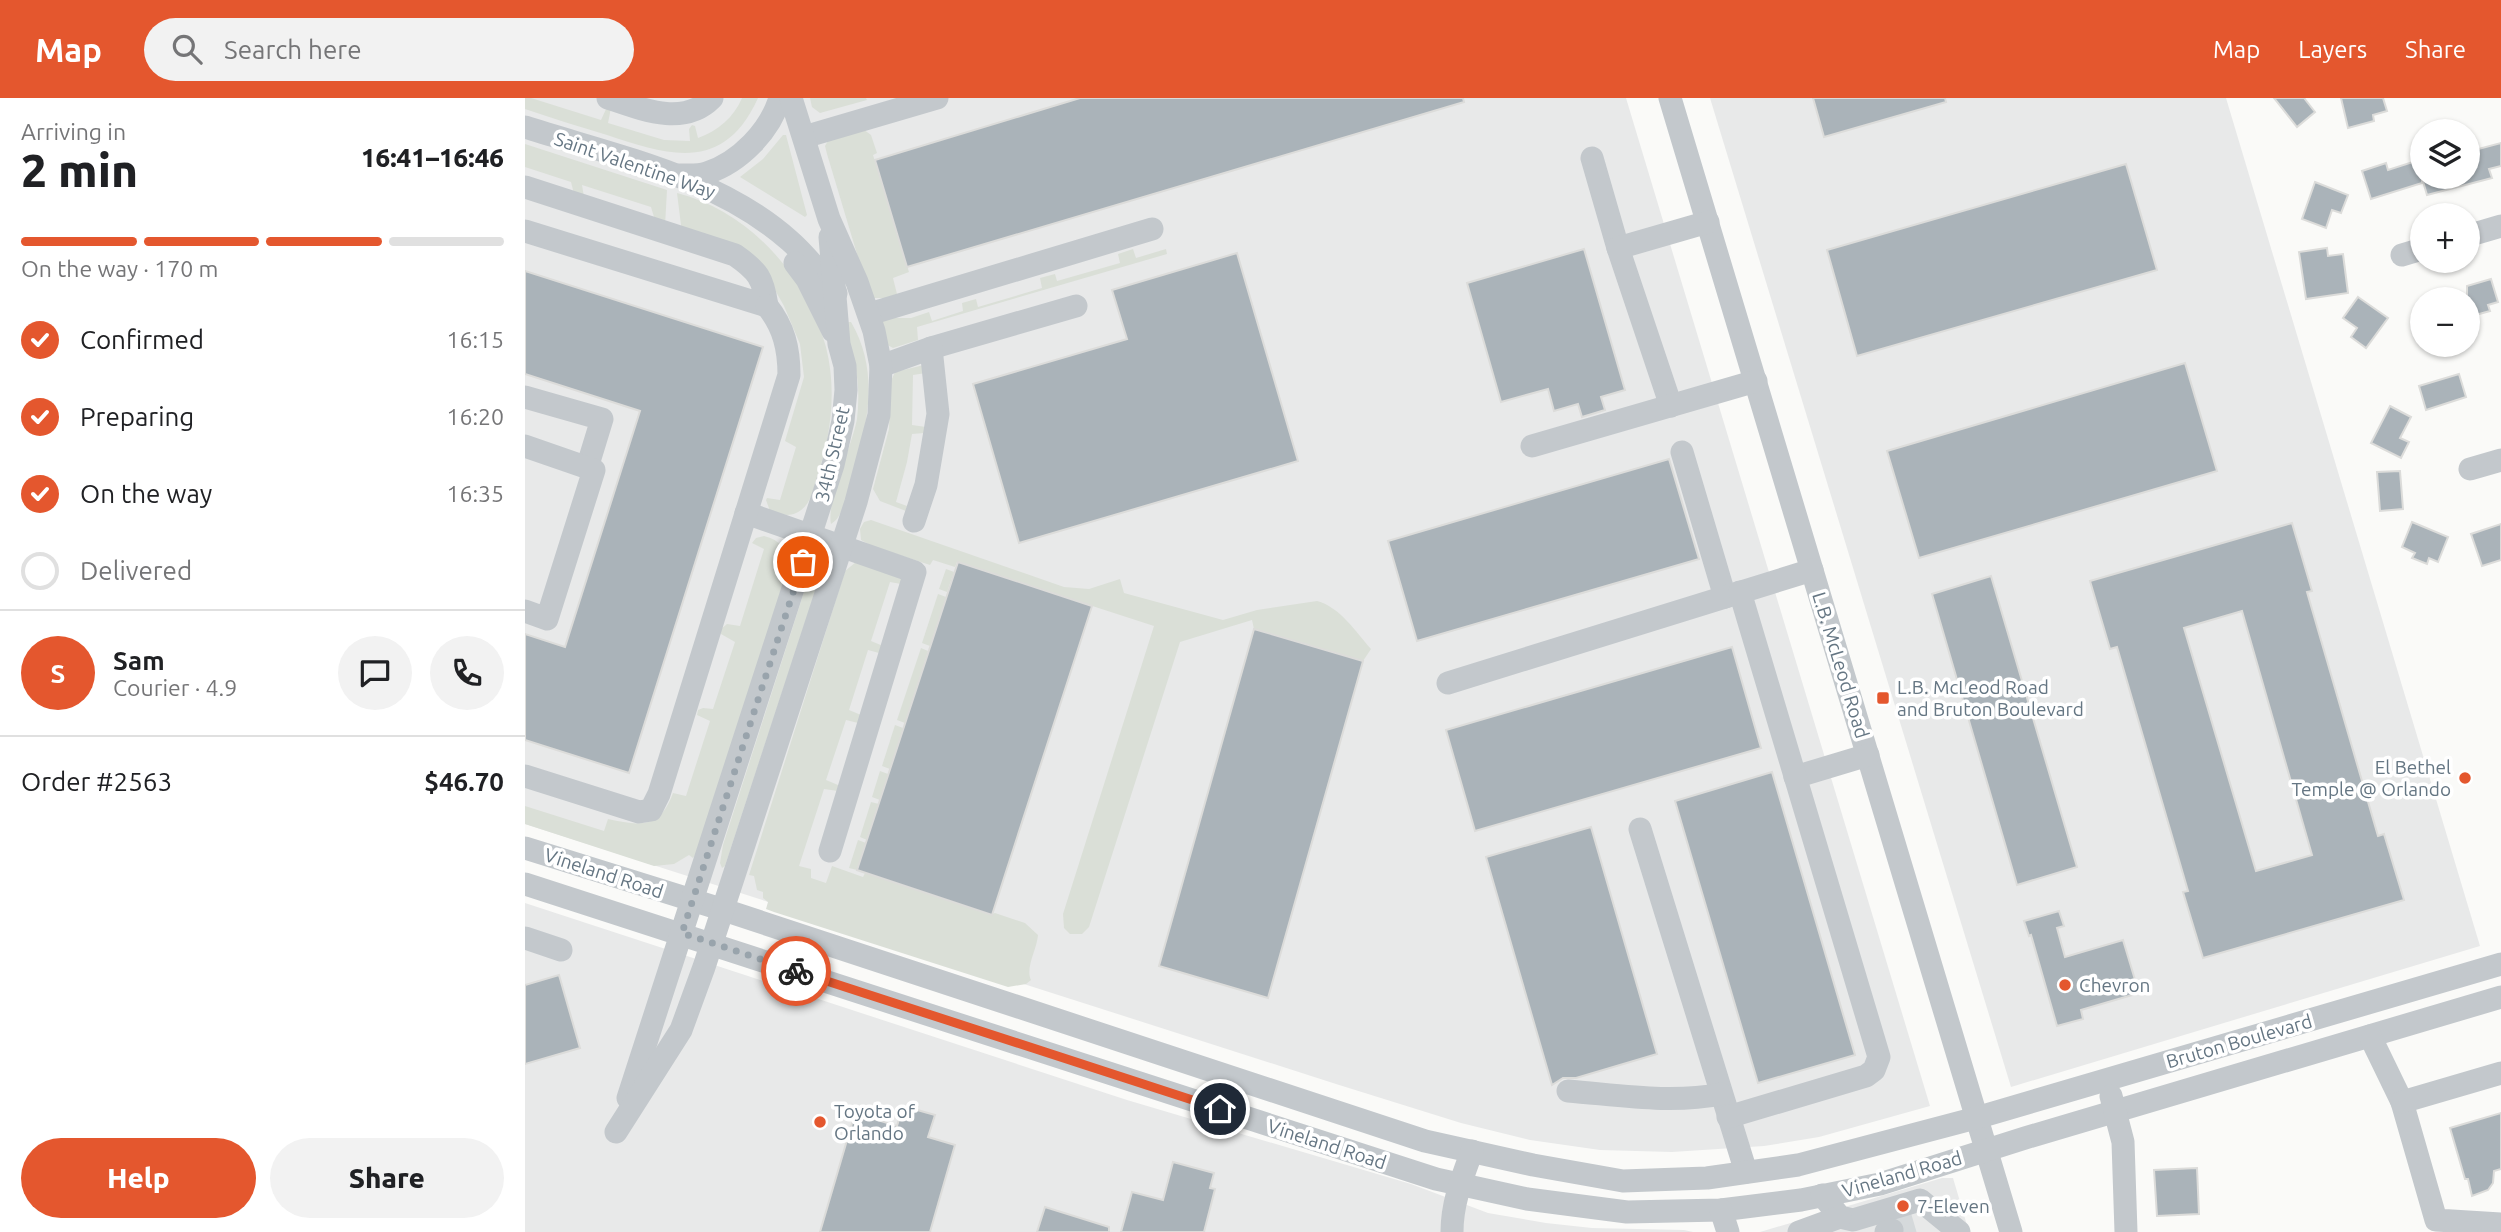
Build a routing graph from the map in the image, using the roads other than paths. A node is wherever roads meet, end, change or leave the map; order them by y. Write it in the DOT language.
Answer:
graph roads {
  1 [pos="608,98"];
  2 [pos="712,98"];
  3 [pos="780,98"];
  4 [pos="792,98"];
  5 [pos="937,98"];
  6 [pos="1670,98"];
  7 [pos="525,127"];
  8 [pos="804,137"];
  9 [pos="1592,158"];
  10 [pos="676,175"];
  11 [pos="525,187"];
  12 [pos="744,207"];
  13 [pos="829,219"];
  14 [pos="1708,222"];
  15 [pos="2501,226"];
  16 [pos="1152,229"];
  17 [pos="525,231"];
  18 [pos="2480,232"];
  19 [pos="789,240"];
  20 [pos="1618,248"];
  21 [pos="834,291"];
  22 [pos="767,306"];
  23 [pos="1076,306"];
  24 [pos="868,312"];
  25 [pos="839,344"];
  26 [pos="931,348"];
  27 [pos="881,366"];
  28 [pos="1756,381"];
  29 [pos="525,397"];
  30 [pos="1671,406"];
  31 [pos="880,415"];
  32 [pos="525,446"];
  33 [pos="1532,446"];
  34 [pos="1682,452"];
  35 [pos="2501,460"];
  36 [pos="587,468"];
  37 [pos="2470,469"];
  38 [pos="746,513"];
  39 [pos="914,521"];
  40 [pos="811,536"];
  41 [pos="841,548"];
  42 [pos="1812,569"];
  43 [pos="1733,594"];
  44 [pos="525,611"];
  45 [pos="1448,683"];
  46 [pos="1868,755"];
  47 [pos="525,776"];
  48 [pos="1795,777"];
  49 [pos="1640,830"];
  50 [pos="525,848"];
  51 [pos="830,851"];
  52 [pos="525,884"];
  53 [pos="693,901"];
  54 [pos="724,910"];
  55 [pos="682,933"];
  56 [pos="525,938"];
  57 [pos="712,944"];
  58 [pos="561,950"];
  59 [pos="2501,964"];
  60 [pos="2501,997"];
  61 [pos="2369,1036"];
  62 [pos="2501,1073"];
  63 [pos="2106,1080"];
  64 [pos="1568,1091"];
  65 [pos="1721,1094"];
  66 [pos="2402,1102"];
  67 [pos="2115,1111"];
  68 [pos="1728,1117"];
  69 [pos="1976,1118"];
  70 [pos="1985,1150"];
  71 [pos="1472,1151"];
  72 [pos="1746,1172"];
  73 [pos="1460,1184"];
  74 [pos="1822,1195"];
  75 [pos="1721,1210"];
  76 [pos="1938,1216"];
  77 [pos="1852,1223"];
  78 [pos="1916,1223"];
  79 [pos="2501,1224"];
  80 [pos="1452,1232"];
  81 [pos="1728,1232"];
  82 [pos="1799,1232"];
  83 [pos="1959,1232"];
  84 [pos="2011,1232"];
  85 [pos="2126,1232"];
  1 -- 2 [label="street"];
  3 -- 10 [label="street"];
  4 -- 8 [label="street, 34th Street"];
  5 -- 8 [label="street"];
  6 -- 14 [label="street, L.B. McLeod Road"];
  7 -- 10 [label="street, Saint Valentine Way"];
  8 -- 13 [label="street, 34th Street"];
  9 -- 20 [label="street"];
  10 -- 12 [label="street, Saint Valentine Way"];
  11 -- 22 [label="street"];
  12 -- 19 [label="street, Saint Valentine Way"];
  12 -- 25 [label="street, Saint Valentine Way"];
  13 -- 21 [label="street, 34th Street"];
  13 -- 24 [label="street, 34th Street"];
  14 -- 20 [label="street"];
  14 -- 28 [label="street, L.B. McLeod Road"];
  15 -- 18 [label="street"];
  16 -- 24 [label="street"];
  17 -- 22 [label="street"];
  19 -- 21 [label="street, 34th Street"];
  20 -- 30 [label="street"];
  21 -- 25 [label="street, 34th Street"];
  21 -- 31 [label="street, 34th Street"];
  22 -- 38 [label="street"];
  23 -- 26 [label="street"];
  24 -- 27 [label="street, 34th Street"];
  25 -- 40 [label="street, 34th Street"];
  26 -- 27 [label="street"];
  26 -- 39 [label="street"];
  27 -- 31 [label="street, 34th Street"];
  28 -- 30 [label="street"];
  28 -- 42 [label="street, L.B. McLeod Road"];
  29 -- 36 [label="street"];
  30 -- 33 [label="street"];
  31 -- 41 [label="street, 34th Street"];
  32 -- 36 [label="street"];
  34 -- 43 [label="street"];
  35 -- 37 [label="street"];
  36 -- 44 [label="street"];
  38 -- 40 [label="street"];
  38 -- 47 [label="street"];
  40 -- 41 [label="street"];
  40 -- 53 [label="street, 34th Street"];
  41 -- 51 [label="street"];
  41 -- 54 [label="street, 34th Street"];
  42 -- 43 [label="street"];
  42 -- 46 [label="street, L.B. McLeod Road"];
  43 -- 45 [label="street"];
  43 -- 48 [label="street"];
  46 -- 48 [label="street"];
  46 -- 69 [label="street, L.B. McLeod Road"];
  48 -- 68 [label="street"];
  49 -- 65 [label="street"];
  50 -- 53 [label="street, Vineland Road"];
  52 -- 55 [label="street, Vineland Road"];
  53 -- 54 [label="street, Vineland Road"];
  53 -- 55 [label="street, 34th Street"];
  54 -- 57 [label="street, 34th Street"];
  54 -- 71 [label="street, Vineland Road"];
  55 -- 57 [label="street, Vineland Road"];
  55 -- 57 [label="street, 34th Street"];
  56 -- 58 [label="street"];
  57 -- 73 [label="street, Vineland Road"];
  59 -- 63 [label="street, Bruton Boulevard"];
  60 -- 61 [label="street, Bruton Boulevard"];
  61 -- 66 [label="street"];
  61 -- 67 [label="street, Bruton Boulevard"];
  62 -- 66 [label="street"];
  63 -- 67 [label="street"];
  63 -- 69 [label="street, Bruton Boulevard"];
  64 -- 65 [label="street"];
  65 -- 68 [label="street"];
  66 -- 79 [label="street"];
  67 -- 70 [label="street, Bruton Boulevard"];
  67 -- 85 [label="street"];
  68 -- 72 [label="street"];
  69 -- 70 [label="street, L.B. McLeod Road"];
  69 -- 72 [label="street, Vineland Road"];
  70 -- 74 [label="street, Vineland Road"];
  70 -- 84 [label="street, L.B. McLeod Road"];
  71 -- 72 [label="street, Vineland Road"];
  71 -- 73 [label="street"];
  73 -- 75 [label="street, Vineland Road"];
  73 -- 80 [label="street"];
  74 -- 75 [label="street, Vineland Road"];
  74 -- 77 [label="street"];
  75 -- 81 [label="street"];
  76 -- 77 [label="street"];
  76 -- 78 [label="street"];
  76 -- 83 [label="street"];
  77 -- 82 [label="street"];
}
